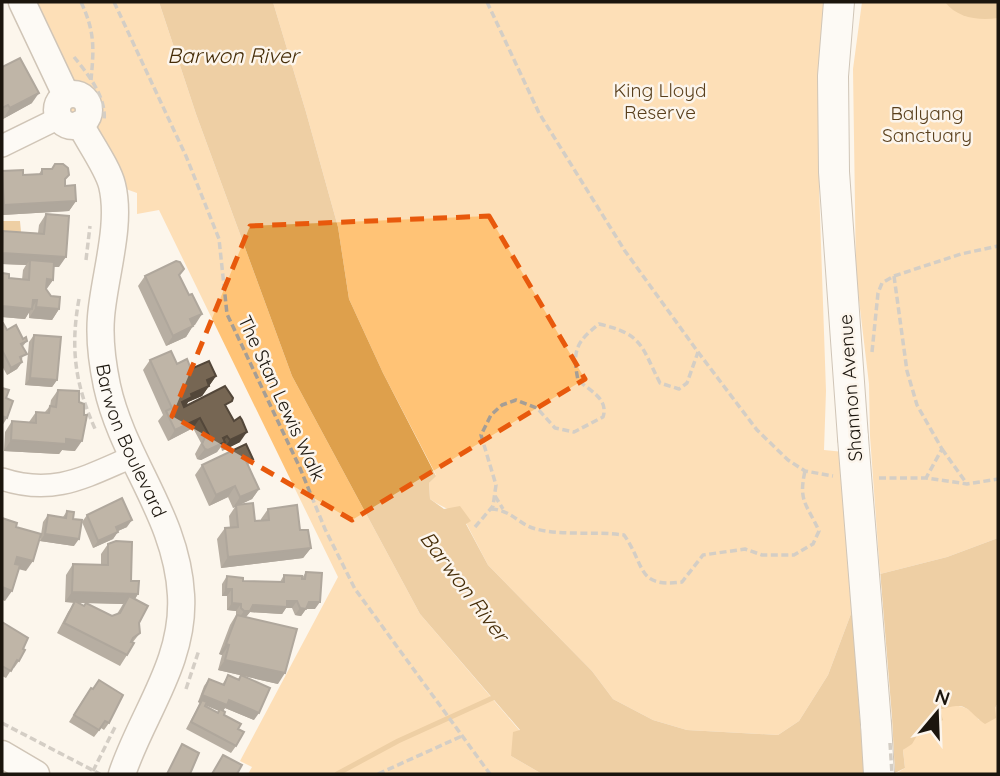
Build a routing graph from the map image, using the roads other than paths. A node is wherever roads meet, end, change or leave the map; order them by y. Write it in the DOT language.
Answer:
graph roads {
  1 [pos="22,2"];
  2 [pos="839,2"];
  3 [pos="77,117"];
  4 [pos="2,146"];
  5 [pos="132,457"];
  6 [pos="2,480"];
  7 [pos="2,754"];
  8 [pos="126,762"];
  9 [pos="36,774"];
  10 [pos="108,774"];
  11 [pos="879,774"];
  1 -- 3 [label="street, Barwon Boulevard"];
  2 -- 11 [label="main road, Shannon Avenue, bridge"];
  3 -- 4 [label="street"];
  3 -- 5 [label="street, Barwon Boulevard"];
  5 -- 6 [label="street"];
  5 -- 8 [label="street, Barwon Boulevard"];
  7 -- 9 [label="street"];
  8 -- 10 [label="street, Barwon Boulevard"];
}
